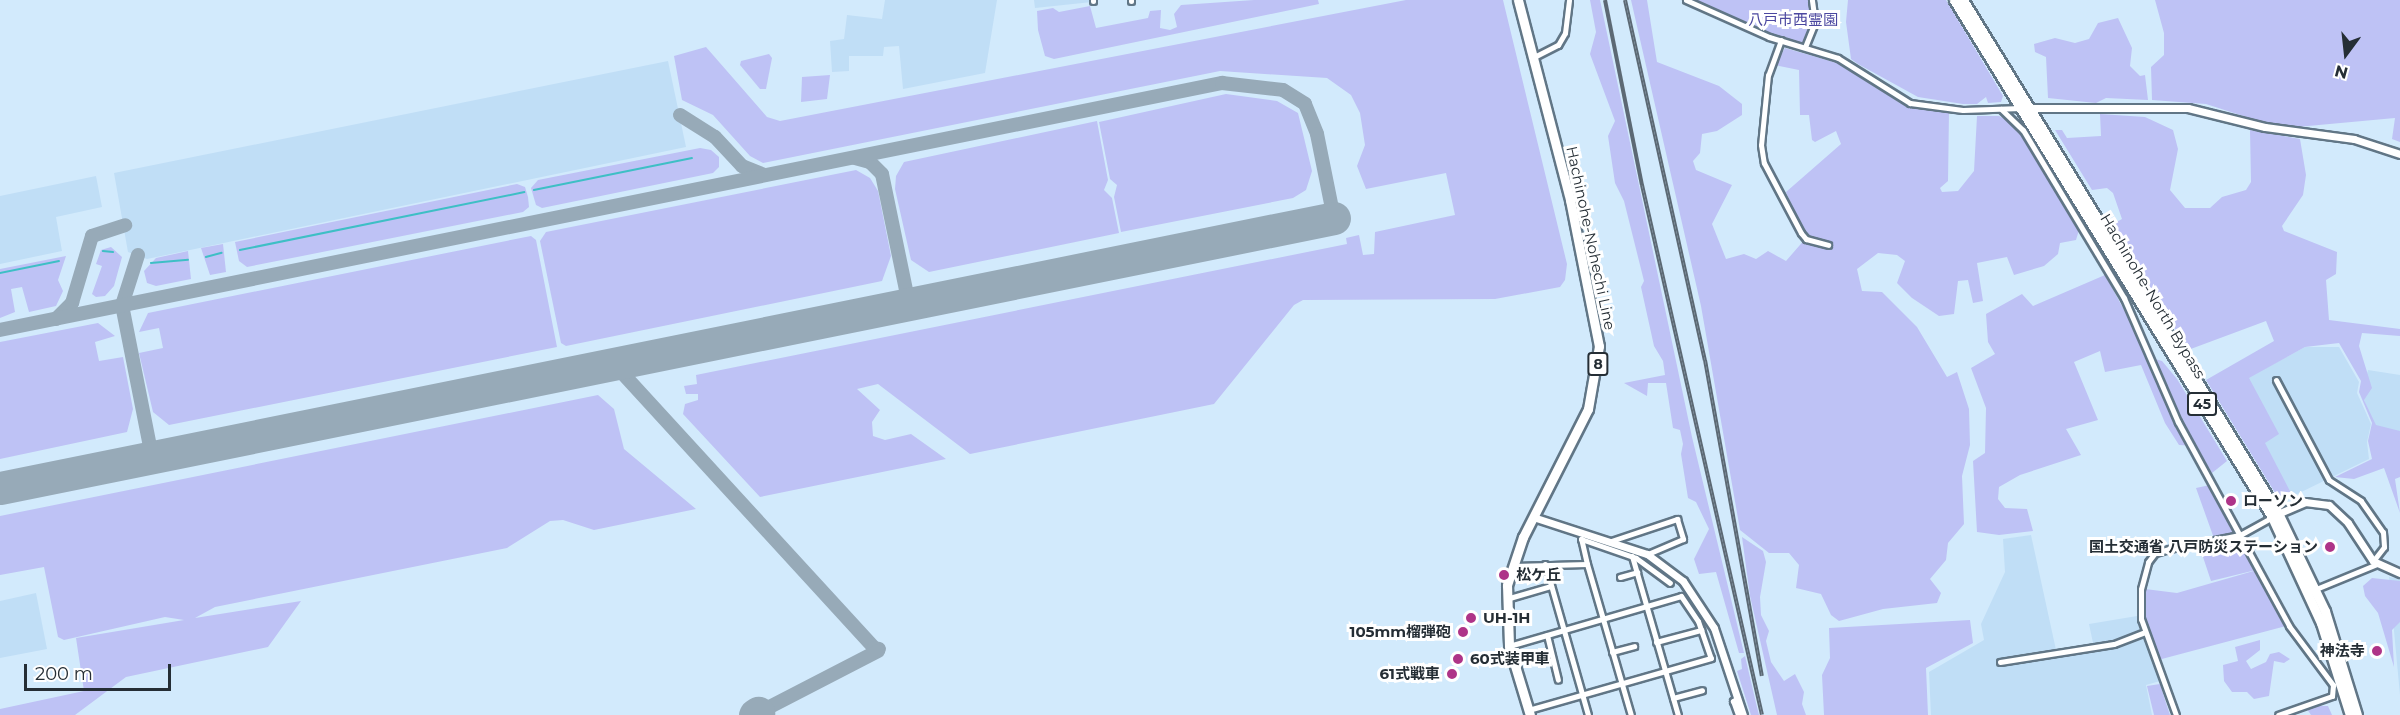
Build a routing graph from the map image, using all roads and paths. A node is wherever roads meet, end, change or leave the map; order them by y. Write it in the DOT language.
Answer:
graph roads {
  1 [pos="1518,0"];
  2 [pos="1569,0"];
  3 [pos="1686,0"];
  4 [pos="1812,0"];
  5 [pos="1954,0"];
  6 [pos="1963,0"];
  7 [pos="1781,40"];
  8 [pos="1805,46"];
  9 [pos="1534,57"];
  10 [pos="2025,108"];
  11 [pos="2001,109"];
  12 [pos="2400,154"];
  13 [pos="1828,245"];
  14 [pos="2276,380"];
  15 [pos="2275,515"];
  16 [pos="1533,517"];
  17 [pos="2240,535"];
  18 [pos="1611,541"];
  19 [pos="1647,554"];
  20 [pos="1632,556"];
  21 [pos="2375,562"];
  22 [pos="1545,564"];
  23 [pos="1587,564"];
  24 [pos="1511,566"];
  25 [pos="1637,572"];
  26 [pos="2400,573"];
  27 [pos="1620,577"];
  28 [pos="1670,583"];
  29 [pos="1551,586"];
  30 [pos="2316,590"];
  31 [pos="1505,599"];
  32 [pos="1647,606"];
  33 [pos="1603,619"];
  34 [pos="1563,630"];
  35 [pos="1701,630"];
  36 [pos="2145,632"];
  37 [pos="1547,635"];
  38 [pos="1656,642"];
  39 [pos="1509,646"];
  40 [pos="1634,646"];
  41 [pos="1612,652"];
  42 [pos="2000,662"];
  43 [pos="1665,672"];
  44 [pos="1558,680"];
  45 [pos="1622,684"];
  46 [pos="2337,684"];
  47 [pos="1702,690"];
  48 [pos="1582,695"];
  49 [pos="1673,698"];
  50 [pos="1738,698"];
  51 [pos="1529,713"];
  52 [pos="1588,715"];
  53 [pos="1631,715"];
  54 [pos="1678,715"];
  55 [pos="1738,715"];
  56 [pos="1743,715"];
  57 [pos="2175,715"];
  58 [pos="2278,715"];
  59 [pos="2350,715"];
  60 [pos="2357,715"];
  1 -- 9 [label="main road, Hachinohe-Nohechi Line / 8"];
  2 -- 9 [label="street"];
  3 -- 7 [label="street"];
  4 -- 8 [label="street"];
  5 -- 10 [label="main road, Hachinohe-North Bypass / 45"];
  6 -- 10 [label="main road, Hachinohe-North Bypass / 45"];
  7 -- 8 [label="street"];
  7 -- 13 [label="street"];
  8 -- 11 [label="street"];
  9 -- 16 [label="main road, Hachinohe-Nohechi Line / 8"];
  10 -- 11 [label="street"];
  10 -- 12 [label="street"];
  10 -- 15 [label="main road, Hachinohe-North Bypass / 45"];
  11 -- 17 [label="street"];
  14 -- 21 [label="street"];
  15 -- 17 [label="street"];
  15 -- 21 [label="street"];
  15 -- 30 [label="main road, Hachinohe-North Bypass / 45"];
  15 -- 46 [label="main road, Hachinohe-North Bypass / 45"];
  16 -- 18 [label="street"];
  16 -- 24 [label="main road, Hachinohe-Nohechi Line / 8"];
  17 -- 36 [label="street"];
  17 -- 46 [label="street"];
  18 -- 19 [label="street"];
  18 -- 19 [label="street"];
  19 -- 50 [label="street"];
  20 -- 23 [label="street"];
  20 -- 25 [label="street"];
  20 -- 28 [label="street"];
  21 -- 26 [label="street"];
  21 -- 30 [label="street"];
  22 -- 23 [label="street"];
  22 -- 24 [label="street"];
  22 -- 29 [label="street"];
  23 -- 33 [label="street"];
  24 -- 31 [label="main road, Hachinohe-Nohechi Line / 8"];
  25 -- 27 [label="street"];
  25 -- 32 [label="street"];
  29 -- 31 [label="street"];
  29 -- 34 [label="street"];
  30 -- 60 [label="main road, Hachinohe-North Bypass / 45"];
  31 -- 39 [label="main road, Hachinohe-Nohechi Line / 8"];
  32 -- 33 [label="street"];
  32 -- 35 [label="street"];
  32 -- 38 [label="street"];
  33 -- 34 [label="street"];
  33 -- 41 [label="street"];
  34 -- 37 [label="street"];
  34 -- 48 [label="street"];
  35 -- 38 [label="street"];
  35 -- 43 [label="street"];
  36 -- 42 [label="street"];
  36 -- 57 [label="street"];
  37 -- 39 [label="street"];
  37 -- 44 [label="street"];
  38 -- 43 [label="street"];
  39 -- 51 [label="main road, Hachinohe-Nohechi Line / 8"];
  40 -- 41 [label="street"];
  41 -- 45 [label="street"];
  43 -- 45 [label="street"];
  43 -- 49 [label="street"];
  45 -- 48 [label="street"];
  45 -- 53 [label="street"];
  46 -- 58 [label="street"];
  46 -- 59 [label="main road, Hachinohe-North Bypass / 45"];
  47 -- 49 [label="street"];
  48 -- 51 [label="street"];
  48 -- 52 [label="street"];
  49 -- 54 [label="street"];
  50 -- 55 [label="street"];
  50 -- 56 [label="street"];
}
